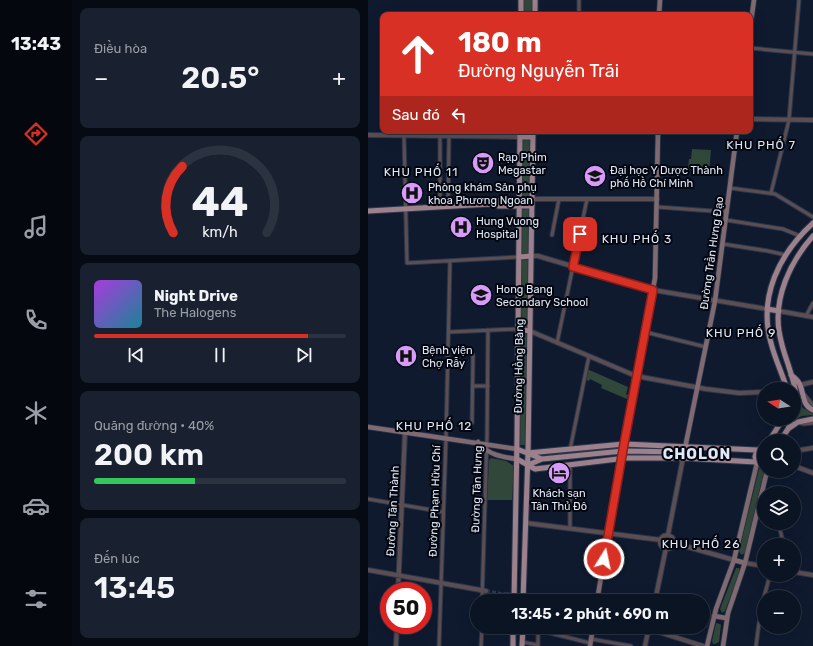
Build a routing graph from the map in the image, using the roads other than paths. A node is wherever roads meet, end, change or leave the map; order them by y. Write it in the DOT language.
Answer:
graph roads {
  1 [pos="521,0"];
  2 [pos="535,0"];
  3 [pos="579,0"];
  4 [pos="660,0"];
  5 [pos="754,0"];
  6 [pos="799,0"];
  7 [pos="521,12"];
  8 [pos="535,12"];
  9 [pos="579,12"];
  10 [pos="659,12"];
  11 [pos="752,12"];
  12 [pos="753,48"];
  13 [pos="795,52"];
  14 [pos="813,54"];
  15 [pos="753,119"];
  16 [pos="789,120"];
  17 [pos="813,120"];
  18 [pos="520,134"];
  19 [pos="533,134"];
  20 [pos="658,134"];
  21 [pos="737,134"];
  22 [pos="368,135"];
  23 [pos="404,136"];
  24 [pos="440,136"];
  25 [pos="449,136"];
  26 [pos="730,188"];
  27 [pos="771,193"];
  28 [pos="532,199"];
  29 [pos="559,199"];
  30 [pos="587,199"];
  31 [pos="657,199"];
  32 [pos="519,200"];
  33 [pos="490,204"];
  34 [pos="448,206"];
  35 [pos="509,206"];
  36 [pos="519,206"];
  37 [pos="532,206"];
  38 [pos="440,207"];
  39 [pos="657,207"];
  40 [pos="406,209"];
  41 [pos="368,211"];
  42 [pos="727,212"];
  43 [pos="519,215"];
  44 [pos="813,217"];
  45 [pos="726,220"];
  46 [pos="813,223"];
  47 [pos="552,235"];
  48 [pos="800,236"];
  49 [pos="813,236"];
  50 [pos="723,244"];
  51 [pos="786,255"];
  52 [pos="531,256"];
  53 [pos="519,257"];
  54 [pos="450,261"];
  55 [pos="795,262"];
  56 [pos="573,267"];
  57 [pos="653,290"];
  58 [pos="715,301"];
  59 [pos="813,303"];
  60 [pos="767,309"];
  61 [pos="779,311"];
  62 [pos="806,316"];
  63 [pos="813,317"];
  64 [pos="518,329"];
  65 [pos="488,330"];
  66 [pos="530,331"];
  67 [pos="449,332"];
  68 [pos="645,332"];
  69 [pos="557,342"];
  70 [pos="706,347"];
  71 [pos="472,355"];
  72 [pos="589,356"];
  73 [pos="791,375"];
  74 [pos="636,376"];
  75 [pos="784,382"];
  76 [pos="793,382"];
  77 [pos="798,382"];
  78 [pos="813,382"];
  79 [pos="801,385"];
  80 [pos="472,386"];
  81 [pos="488,386"];
  82 [pos="697,388"];
  83 [pos="801,388"];
  84 [pos="757,392"];
  85 [pos="802,392"];
  86 [pos="813,405"];
  87 [pos="813,410"];
  88 [pos="813,418"];
  89 [pos="801,421"];
  90 [pos="472,423"];
  91 [pos="801,423"];
  92 [pos="813,423"];
  93 [pos="789,426"];
  94 [pos="792,426"];
  95 [pos="368,427"];
  96 [pos="788,429"];
  97 [pos="405,432"];
  98 [pos="785,434"];
  99 [pos="446,438"];
  100 [pos="478,442"];
  101 [pos="487,444"];
  102 [pos="624,444"];
  103 [pos="685,448"];
  104 [pos="813,448"];
  105 [pos="517,449"];
  106 [pos="801,449"];
  107 [pos="570,450"];
  108 [pos="757,450"];
  109 [pos="487,451"];
  110 [pos="623,451"];
  111 [pos="680,452"];
  112 [pos="528,453"];
  113 [pos="570,456"];
  114 [pos="683,458"];
  115 [pos="517,459"];
  116 [pos="542,459"];
  117 [pos="622,459"];
  118 [pos="756,462"];
  119 [pos="570,464"];
  120 [pos="528,465"];
  121 [pos="801,469"];
  122 [pos="813,473"];
  123 [pos="368,499"];
  124 [pos="402,505"];
  125 [pos="443,512"];
  126 [pos="757,514"];
  127 [pos="516,522"];
  128 [pos="526,523"];
  129 [pos="570,528"];
  130 [pos="609,533"];
  131 [pos="668,535"];
  132 [pos="661,540"];
  133 [pos="674,543"];
  134 [pos="666,548"];
  135 [pos="734,560"];
  136 [pos="746,563"];
  137 [pos="757,565"];
  138 [pos="368,570"];
  139 [pos="801,573"];
  140 [pos="399,575"];
  141 [pos="813,575"];
  142 [pos="399,582"];
  143 [pos="441,583"];
  144 [pos="484,591"];
  145 [pos="483,594"];
  146 [pos="514,594"];
  147 [pos="524,594"];
  148 [pos="598,594"];
  149 [pos="656,594"];
  150 [pos="714,616"];
  151 [pos="726,618"];
  152 [pos="397,634"];
  153 [pos="482,634"];
  154 [pos="513,634"];
  155 [pos="523,634"];
  156 [pos="538,634"];
  157 [pos="554,634"];
  158 [pos="648,634"];
  159 [pos="667,634"];
  160 [pos="757,634"];
  161 [pos="590,643"];
  162 [pos="522,644"];
  163 [pos="396,646"];
  164 [pos="439,646"];
  165 [pos="481,646"];
  166 [pos="513,646"];
  167 [pos="631,646"];
  168 [pos="645,646"];
  169 [pos="703,646"];
  170 [pos="707,646"];
  171 [pos="723,646"];
  172 [pos="756,646"];
  1 -- 7 [label="main road"];
  2 -- 8 [label="main road"];
  3 -- 9 [label="street"];
  4 -- 10 [label="main road"];
  5 -- 11 [label="main road"];
  6 -- 13 [label="street"];
  12 -- 13 [label="street"];
  13 -- 14 [label="street"];
  13 -- 16 [label="street"];
  15 -- 16 [label="street"];
  16 -- 17 [label="street"];
  16 -- 27 [label="street"];
  18 -- 19 [label="main road"];
  18 -- 25 [label="street"];
  18 -- 32 [label="main road, Đường Hồng Bàng"];
  19 -- 28 [label="main road, Đường Hồng Bàng"];
  20 -- 31 [label="main road"];
  21 -- 26 [label="main road, Đường Trần Hưng Đạo"];
  22 -- 23 [label="street"];
  23 -- 24 [label="street"];
  23 -- 40 [label="street"];
  24 -- 25 [label="street"];
  24 -- 38 [label="street"];
  25 -- 34 [label="street"];
  26 -- 27 [label="street"];
  26 -- 42 [label="main road, Đường Trần Hưng Đạo"];
  27 -- 44 [label="street"];
  28 -- 29 [label="street"];
  28 -- 32 [label="main road"];
  28 -- 37 [label="main road, Đường Hồng Bàng"];
  29 -- 30 [label="street"];
  29 -- 47 [label="street"];
  30 -- 31 [label="street"];
  30 -- 56 [label="street"];
  31 -- 39 [label="main road"];
  32 -- 33 [label="main road"];
  32 -- 36 [label="main road, Đường Hồng Bàng"];
  33 -- 34 [label="main road"];
  33 -- 35 [label="main road"];
  34 -- 38 [label="main road"];
  35 -- 36 [label="main road"];
  35 -- 43 [label="main road"];
  36 -- 37 [label="main road"];
  36 -- 43 [label="main road, Đường Hồng Bàng"];
  37 -- 52 [label="main road, Đường Hồng Bàng"];
  38 -- 40 [label="main road"];
  39 -- 42 [label="street"];
  39 -- 57 [label="main road"];
  40 -- 41 [label="main road"];
  40 -- 54 [label="street"];
  42 -- 45 [label="main road, Đường Trần Hưng Đạo"];
  43 -- 53 [label="main road, Đường Hồng Bàng"];
  45 -- 48 [label="street"];
  45 -- 50 [label="main road, Đường Trần Hưng Đạo"];
  46 -- 48 [label="main road"];
  48 -- 51 [label="main road"];
  49 -- 55 [label="main road"];
  50 -- 51 [label="street"];
  50 -- 58 [label="main road, Đường Trần Hưng Đạo"];
  51 -- 55 [label="main road"];
  51 -- 60 [label="main road"];
  52 -- 53 [label="main road"];
  52 -- 56 [label="street"];
  52 -- 66 [label="main road, Đường Hồng Bàng"];
  53 -- 54 [label="street"];
  53 -- 64 [label="main road, Đường Hồng Bàng"];
  54 -- 67 [label="street, Đường Phạm Hữu Chí"];
  55 -- 61 [label="main road"];
  56 -- 57 [label="street"];
  56 -- 69 [label="street"];
  57 -- 58 [label="street"];
  57 -- 68 [label="main road"];
  58 -- 60 [label="street"];
  58 -- 70 [label="main road, Đường Trần Hưng Đạo"];
  59 -- 62 [label="street"];
  60 -- 61 [label="main road"];
  60 -- 75 [label="main road"];
  61 -- 62 [label="street"];
  61 -- 73 [label="main road"];
  62 -- 63 [label="street"];
  64 -- 65 [label="street"];
  64 -- 66 [label="main road"];
  64 -- 105 [label="main road, Đường Hồng Bàng"];
  65 -- 67 [label="street"];
  65 -- 81 [label="street, Đường Tân Hưng"];
  66 -- 69 [label="street"];
  66 -- 112 [label="main road, Đường Hồng Bàng"];
  67 -- 99 [label="street, Đường Phạm Hữu Chí"];
  68 -- 70 [label="street"];
  68 -- 74 [label="main road"];
  69 -- 72 [label="street"];
  70 -- 82 [label="main road, Đường Trần Hưng Đạo"];
  71 -- 80 [label="street"];
  72 -- 74 [label="street"];
  72 -- 107 [label="street"];
  73 -- 76 [label="main road"];
  73 -- 77 [label="main road"];
  74 -- 82 [label="street"];
  74 -- 102 [label="main road"];
  78 -- 79 [label="street"];
  80 -- 81 [label="street"];
  80 -- 90 [label="street"];
  81 -- 101 [label="street, Đường Tân Hưng"];
  82 -- 84 [label="street"];
  82 -- 103 [label="main road, Đường Trần Hưng Đạo"];
  83 -- 85 [label="main road"];
  85 -- 86 [label="street"];
  85 -- 87 [label="main road"];
  88 -- 89 [label="main road"];
  91 -- 92 [label="street"];
  93 -- 96 [label="main road"];
  94 -- 96 [label="main road"];
  95 -- 97 [label="main road"];
  96 -- 98 [label="main road"];
  97 -- 99 [label="main road"];
  97 -- 124 [label="street, Đường Tân Thành"];
  99 -- 100 [label="main road"];
  99 -- 125 [label="street, Đường Phạm Hữu Chí"];
  100 -- 101 [label="main road"];
  100 -- 109 [label="main road"];
  101 -- 105 [label="main road"];
  101 -- 109 [label="street, Đường Tân Hưng"];
  102 -- 103 [label="main road"];
  102 -- 107 [label="main road"];
  102 -- 110 [label="main road"];
  103 -- 108 [label="main road"];
  103 -- 111 [label="main road"];
  103 -- 114 [label="main road"];
  104 -- 106 [label="street"];
  105 -- 112 [label="main road"];
  105 -- 115 [label="main road, Đường Hồng Bàng"];
  107 -- 112 [label="main road"];
  107 -- 113 [label="main road"];
  108 -- 118 [label="main road"];
  109 -- 115 [label="main road"];
  109 -- 144 [label="street, Đường Tân Hưng"];
  110 -- 111 [label="main road"];
  110 -- 113 [label="main road"];
  110 -- 117 [label="main road"];
  111 -- 114 [label="main road"];
  112 -- 116 [label="main road"];
  112 -- 120 [label="main road, Đường Hồng Bàng"];
  113 -- 116 [label="main road"];
  113 -- 119 [label="main road"];
  114 -- 117 [label="main road"];
  114 -- 118 [label="main road"];
  114 -- 131 [label="street"];
  115 -- 120 [label="main road"];
  115 -- 127 [label="main road, Đường Hồng Bàng"];
  116 -- 120 [label="main road"];
  117 -- 119 [label="main road"];
  117 -- 130 [label="main road"];
  118 -- 135 [label="main road"];
  119 -- 120 [label="main road"];
  119 -- 129 [label="street"];
  120 -- 128 [label="main road, Đường Hồng Bàng"];
  121 -- 122 [label="street"];
  123 -- 124 [label="street"];
  124 -- 125 [label="street"];
  124 -- 140 [label="street, Đường Tân Thành"];
  125 -- 143 [label="street, Đường Phạm Hữu Chí"];
  126 -- 136 [label="main road"];
  127 -- 128 [label="main road"];
  127 -- 146 [label="main road, Đường Hồng Bàng"];
  128 -- 129 [label="street"];
  128 -- 147 [label="main road, Đường Hồng Bàng"];
  129 -- 130 [label="street"];
  130 -- 132 [label="street"];
  130 -- 148 [label="main road"];
  131 -- 132 [label="street"];
  131 -- 133 [label="street"];
  132 -- 134 [label="street"];
  133 -- 134 [label="street"];
  133 -- 135 [label="street"];
  134 -- 149 [label="street"];
  135 -- 136 [label="main road"];
  135 -- 150 [label="main road"];
  136 -- 137 [label="street"];
  136 -- 151 [label="main road"];
  138 -- 140 [label="street"];
  139 -- 141 [label="street"];
  140 -- 142 [label="street, Đường Tân Thành"];
  140 -- 143 [label="street"];
  143 -- 144 [label="street"];
  143 -- 164 [label="street, Đường Phạm Hữu Chí"];
  144 -- 145 [label="street, Đường Tân Hưng"];
  150 -- 151 [label="main road"];
  150 -- 170 [label="main road"];
  151 -- 171 [label="main road"];
  152 -- 163 [label="street"];
  153 -- 165 [label="street"];
  154 -- 166 [label="main road"];
  155 -- 162 [label="main road"];
  156 -- 162 [label="street"];
  157 -- 161 [label="street"];
  158 -- 168 [label="street"];
  159 -- 169 [label="street"];
  160 -- 172 [label="street"];
  161 -- 167 [label="street"];
}
